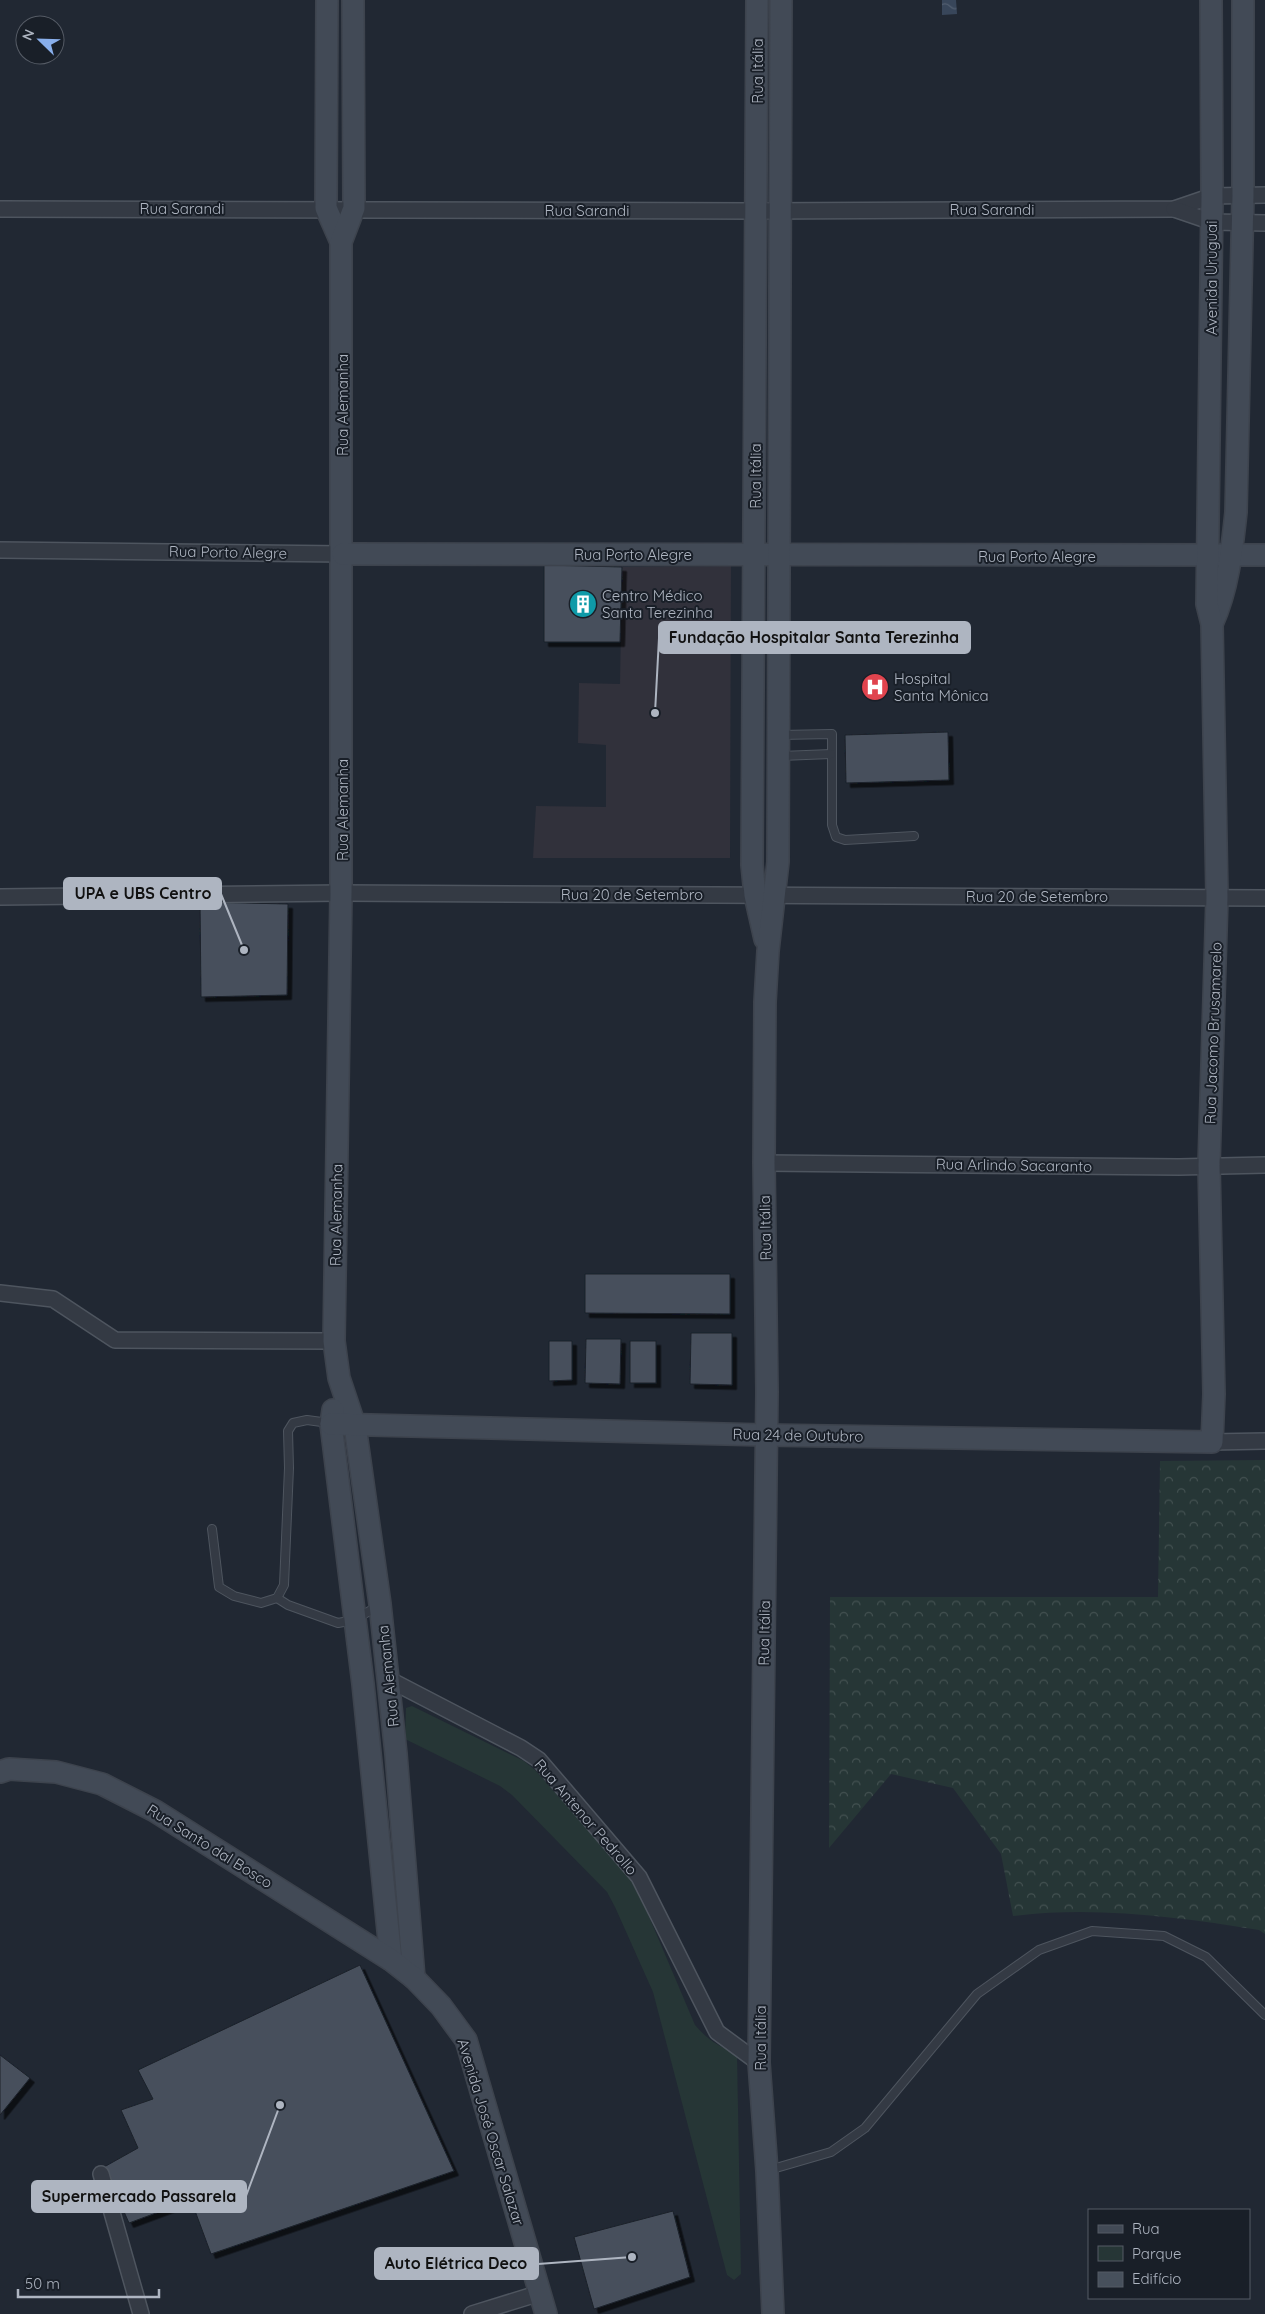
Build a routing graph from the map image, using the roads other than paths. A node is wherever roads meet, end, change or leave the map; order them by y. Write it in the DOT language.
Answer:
graph roads {
  1 [pos="327,0"];
  2 [pos="353,0"];
  3 [pos="757,0"];
  4 [pos="781,0"];
  5 [pos="1211,0"];
  6 [pos="1243,0"];
  7 [pos="757,23"];
  8 [pos="781,23"];
  9 [pos="1243,195"];
  10 [pos="1265,195"];
  11 [pos="1212,196"];
  12 [pos="326,208"];
  13 [pos="354,208"];
  14 [pos="0,209"];
  15 [pos="1174,209"];
  16 [pos="780,210"];
  17 [pos="757,211"];
  18 [pos="1212,222"];
  19 [pos="1242,222"];
  20 [pos="1265,223"];
  21 [pos="341,242"];
  22 [pos="1240,348"];
  23 [pos="1211,350"];
  24 [pos="0,550"];
  25 [pos="343,554"];
  26 [pos="754,555"];
  27 [pos="1231,555"];
  28 [pos="1265,555"];
  29 [pos="778,556"];
  30 [pos="1208,556"];
  31 [pos="1212,624"];
  32 [pos="778,746"];
  33 [pos="832,754"];
  34 [pos="914,836"];
  35 [pos="341,893"];
  36 [pos="765,895"];
  37 [pos="0,897"];
  38 [pos="1217,897"];
  39 [pos="1265,898"];
  40 [pos="764,1163"];
  41 [pos="1265,1164"];
  42 [pos="1209,1166"];
  43 [pos="0,1293"];
  44 [pos="334,1341"];
  45 [pos="339,1378"];
  46 [pos="331,1424"];
  47 [pos="355,1426"];
  48 [pos="766,1435"];
  49 [pos="1265,1441"];
  50 [pos="1212,1442"];
  51 [pos="212,1529"];
  52 [pos="277,1598"];
  53 [pos="380,1604"];
  54 [pos="354,1620"];
  55 [pos="388,1679"];
  56 [pos="0,1772"];
  57 [pos="403,1969"];
  58 [pos="1265,2016"];
  59 [pos="759,2063"];
  60 [pos="767,2171"];
  61 [pos="102,2174"];
  62 [pos="540,2293"];
  63 [pos="141,2314"];
  64 [pos="472,2314"];
  65 [pos="546,2314"];
  66 [pos="773,2314"];
  1 -- 12 [label="main road, Rua Alemanha"];
  2 -- 13 [label="main road, Rua Alemanha"];
  3 -- 7 [label="main road, Rua Itália"];
  4 -- 8 [label="main road, Rua Itália"];
  5 -- 11 [label="main road, Avenida Uruguai"];
  6 -- 9 [label="main road, Avenida Uruguai"];
  7 -- 8 [label="main road"];
  7 -- 17 [label="main road, Rua Itália"];
  8 -- 16 [label="main road, Rua Itália"];
  9 -- 10 [label="street, Rua Sarandi"];
  9 -- 11 [label="street, Rua Sarandi"];
  9 -- 19 [label="main road, Avenida Uruguai"];
  11 -- 15 [label="street, Rua Sarandi"];
  11 -- 18 [label="main road, Avenida Uruguai"];
  12 -- 13 [label="street, Rua Sarandi"];
  12 -- 14 [label="street, Rua Sarandi"];
  12 -- 21 [label="main road, Rua Alemanha"];
  13 -- 17 [label="street, Rua Sarandi"];
  13 -- 21 [label="main road, Rua Alemanha"];
  15 -- 16 [label="street, Rua Sarandi"];
  15 -- 18 [label="street, Rua Sarandi"];
  16 -- 17 [label="street, Rua Sarandi"];
  16 -- 29 [label="main road, Rua Itália"];
  17 -- 26 [label="main road, Rua Itália"];
  18 -- 19 [label="street, Rua Sarandi"];
  18 -- 23 [label="main road, Avenida Uruguai"];
  19 -- 20 [label="street, Rua Sarandi"];
  19 -- 22 [label="main road, Avenida Uruguai"];
  21 -- 25 [label="main road, Rua Alemanha"];
  22 -- 23 [label="main road"];
  22 -- 27 [label="main road, Avenida Uruguai"];
  23 -- 30 [label="main road, Avenida Uruguai"];
  24 -- 25 [label="street, Rua Porto Alegre"];
  25 -- 26 [label="main road, Rua Porto Alegre"];
  25 -- 35 [label="main road, Rua Alemanha"];
  26 -- 29 [label="main road, Rua Porto Alegre"];
  26 -- 36 [label="main road, Rua Itália"];
  27 -- 28 [label="main road, Rua Porto Alegre"];
  27 -- 30 [label="main road, Rua Porto Alegre"];
  27 -- 31 [label="main road, Rua Jacomo Brusamarelo"];
  29 -- 30 [label="main road, Rua Porto Alegre"];
  29 -- 32 [label="main road, Rua Itália"];
  30 -- 31 [label="main road, Rua Jacomo Brusamarelo"];
  31 -- 38 [label="main road, Rua Jacomo Brusamarelo"];
  32 -- 33 [label="lane"];
  32 -- 33 [label="lane"];
  32 -- 36 [label="main road, Rua Itália"];
  33 -- 34 [label="lane"];
  35 -- 36 [label="street, Rua 20 de Setembro"];
  35 -- 37 [label="street, Rua 20 de Setembro"];
  35 -- 44 [label="main road, Rua Alemanha"];
  36 -- 38 [label="street, Rua 20 de Setembro"];
  36 -- 40 [label="main road, Rua Itália"];
  38 -- 39 [label="street, Rua 20 de Setembro"];
  38 -- 42 [label="main road, Rua Jacomo Brusamarelo"];
  40 -- 42 [label="street, Rua Arlindo Sacaranto"];
  40 -- 48 [label="main road, Rua Itália"];
  41 -- 42 [label="street, Rua Arlindo Sacaranto"];
  42 -- 50 [label="main road, Rua Jacomo Brusamarelo"];
  43 -- 44 [label="street"];
  44 -- 45 [label="main road, Rua Alemanha"];
  45 -- 46 [label="main road, Rua Alemanha"];
  45 -- 47 [label="main road, Rua Alemanha"];
  46 -- 47 [label="main road, Rua 24 de Outubro"];
  46 -- 52 [label="lane"];
  46 -- 54 [label="main road, Rua Alemanha"];
  47 -- 48 [label="main road, Rua 24 de Outubro"];
  47 -- 53 [label="main road, Rua Alemanha"];
  48 -- 50 [label="main road, Rua 24 de Outubro"];
  48 -- 59 [label="main road, Rua Itália"];
  49 -- 50 [label="street, Rua 24 de Outubro"];
  51 -- 52 [label="lane"];
  52 -- 54 [label="lane"];
  53 -- 54 [label="lane"];
  53 -- 55 [label="main road, Rua Alemanha"];
  54 -- 57 [label="main road, Rua Alemanha"];
  55 -- 57 [label="main road, Rua Alemanha"];
  55 -- 59 [label="street, Rua Antenor Pedrollo"];
  56 -- 57 [label="main road, Rua Santo dal Bosco"];
  57 -- 62 [label="main road, Avenida José Oscar Salazar"];
  58 -- 60 [label="lane"];
  59 -- 60 [label="main road, Rua Itália"];
  60 -- 66 [label="main road, Rua Itália"];
  61 -- 63 [label="street"];
  62 -- 64 [label="street"];
  62 -- 65 [label="main road, Avenida José Oscar Salazar"];
}
